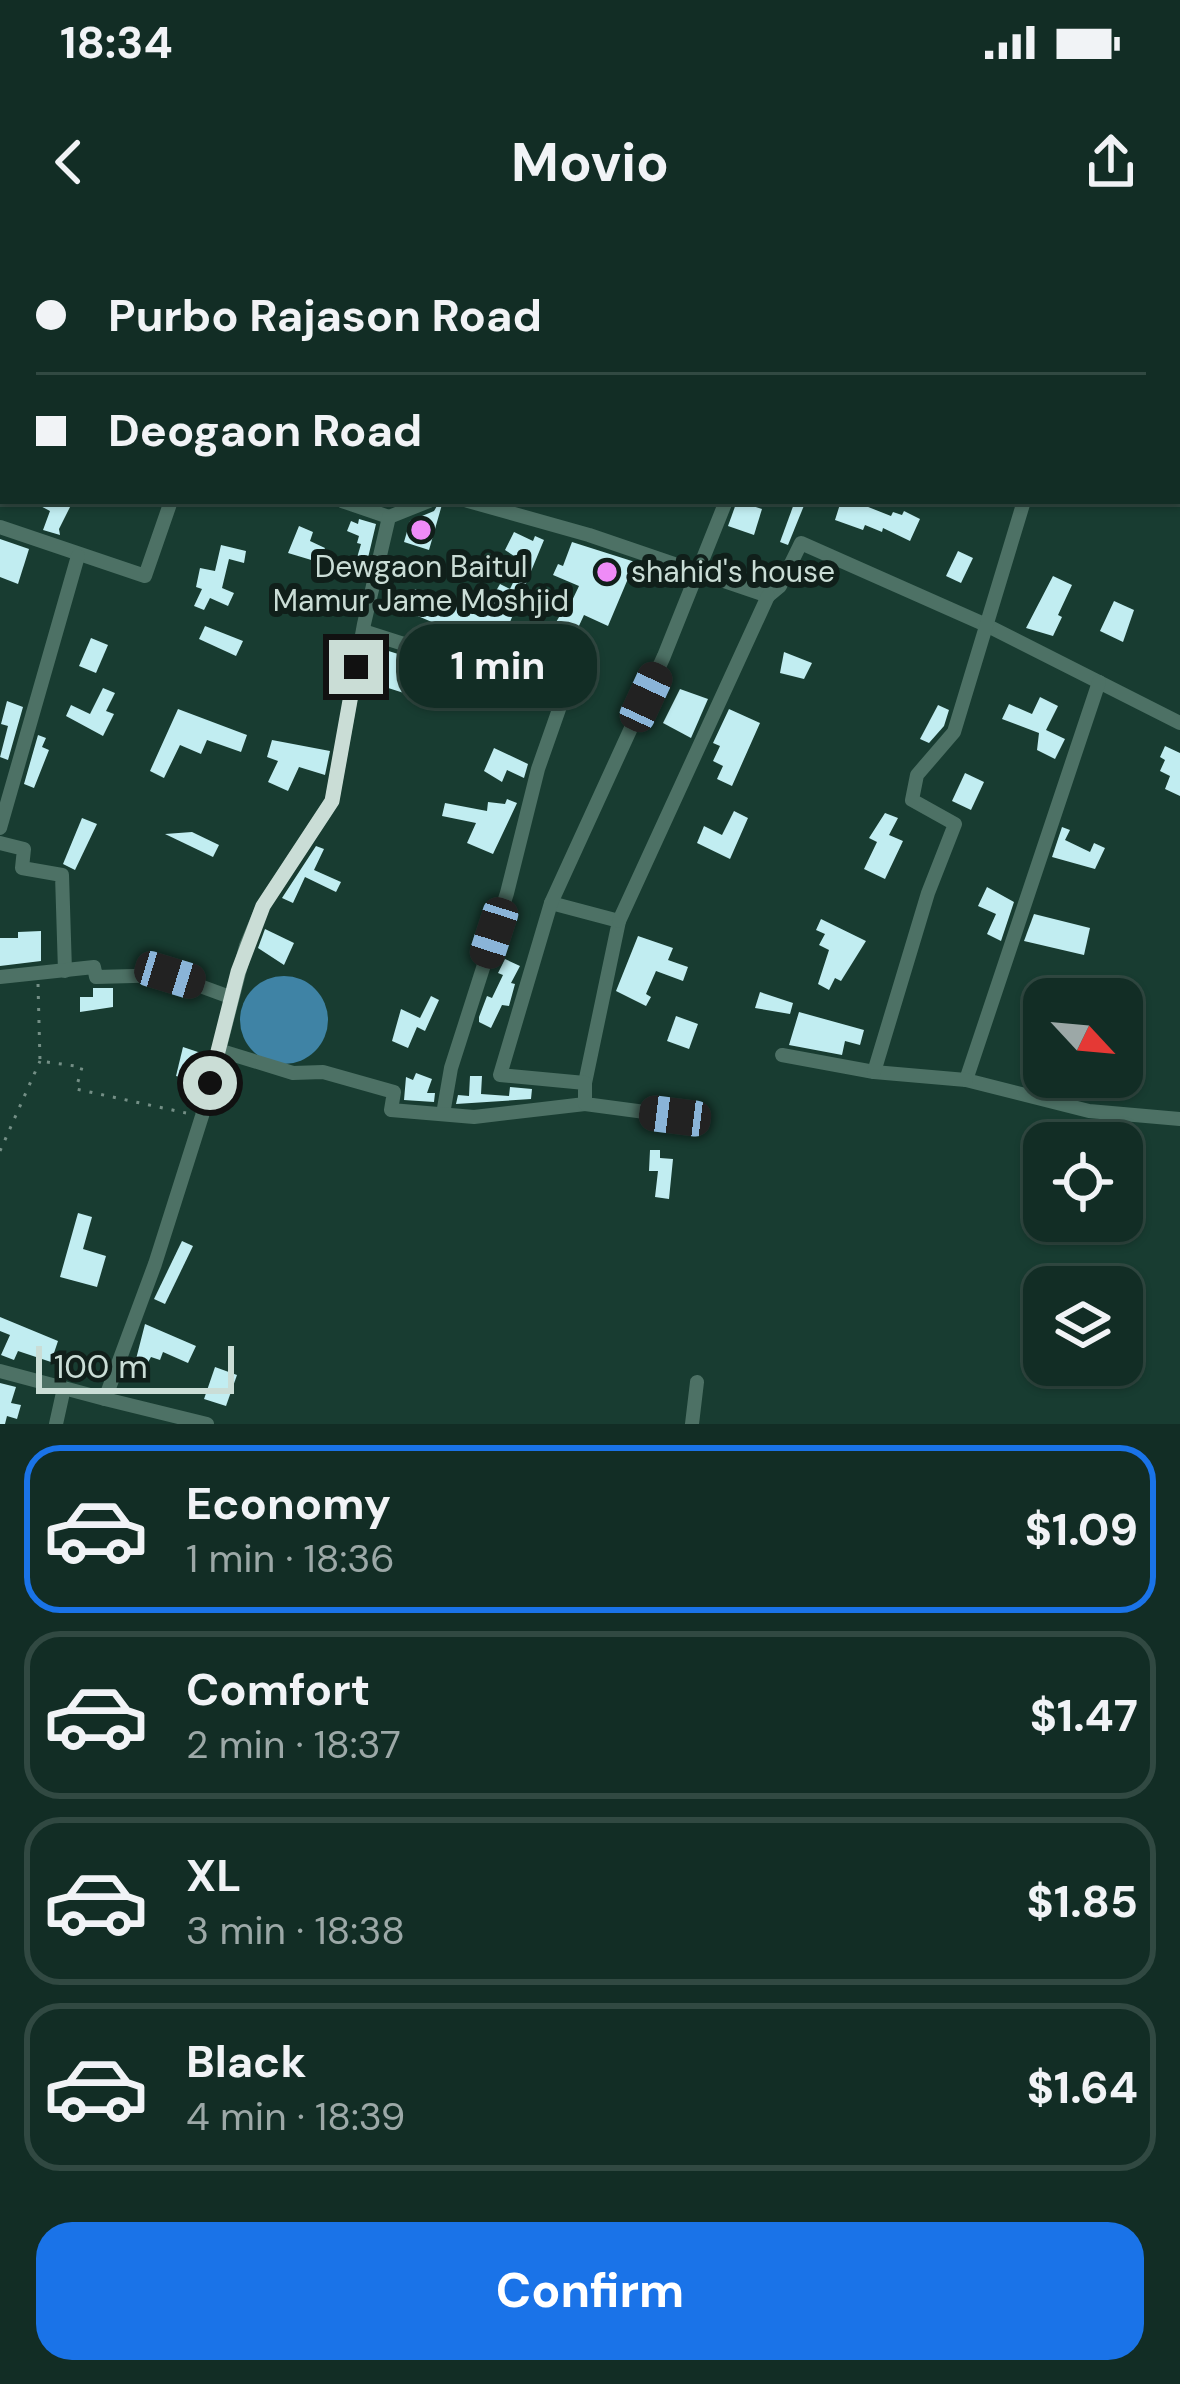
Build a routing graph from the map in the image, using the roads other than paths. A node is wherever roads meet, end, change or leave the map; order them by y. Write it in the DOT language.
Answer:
graph roads {
  1 [pos="0,351"];
  2 [pos="0,362"];
  3 [pos="170,504"];
  4 [pos="351,504"];
  5 [pos="422,504"];
  6 [pos="478,504"];
  7 [pos="725,504"];
  8 [pos="1023,504"];
  9 [pos="389,517"];
  10 [pos="0,527"];
  11 [pos="78,556"];
  12 [pos="699,571"];
  13 [pos="768,596"];
  14 [pos="986,625"];
  15 [pos="363,631"];
  16 [pos="1099,682"];
  17 [pos="1180,722"];
  18 [pos="0,828"];
  19 [pos="0,843"];
  20 [pos="551,903"];
  21 [pos="619,921"];
  22 [pos="65,971"];
  23 [pos="0,977"];
  24 [pos="230,998"];
  25 [pos="218,1050"];
  26 [pos="782,1055"];
  27 [pos="874,1072"];
  28 [pos="966,1080"];
  29 [pos="586,1083"];
  30 [pos="585,1104"];
  31 [pos="443,1114"];
  32 [pos="675,1116"];
  33 [pos="1180,1119"];
  34 [pos="0,1371"];
  35 [pos="698,1382"];
  36 [pos="64,1388"];
  37 [pos="105,1399"];
  38 [pos="56,1424"];
  39 [pos="207,1424"];
  40 [pos="692,1424"];
  1 -- 2 [label="street"];
  3 -- 11 [label="street"];
  4 -- 9 [label="street"];
  5 -- 9 [label="street"];
  6 -- 12 [label="street"];
  7 -- 12 [label="street"];
  8 -- 14 [label="street"];
  9 -- 15 [label="street"];
  10 -- 11 [label="street"];
  11 -- 18 [label="street"];
  12 -- 13 [label="street"];
  12 -- 20 [label="street"];
  13 -- 14 [label="street"];
  13 -- 21 [label="street"];
  14 -- 16 [label="street"];
  14 -- 27 [label="street"];
  15 -- 24 [label="street"];
  15 -- 31 [label="street"];
  16 -- 17 [label="street"];
  16 -- 28 [label="street"];
  19 -- 22 [label="street"];
  20 -- 21 [label="street"];
  20 -- 29 [label="street"];
  21 -- 29 [label="street"];
  22 -- 23 [label="street"];
  22 -- 24 [label="street"];
  24 -- 25 [label="street"];
  25 -- 31 [label="street"];
  25 -- 37 [label="street"];
  26 -- 27 [label="street"];
  27 -- 28 [label="street"];
  28 -- 33 [label="street"];
  29 -- 30 [label="street"];
  30 -- 31 [label="street"];
  30 -- 32 [label="street"];
  34 -- 36 [label="street"];
  35 -- 40 [label="street"];
  36 -- 37 [label="street"];
  36 -- 38 [label="street"];
  37 -- 39 [label="street"];
}
